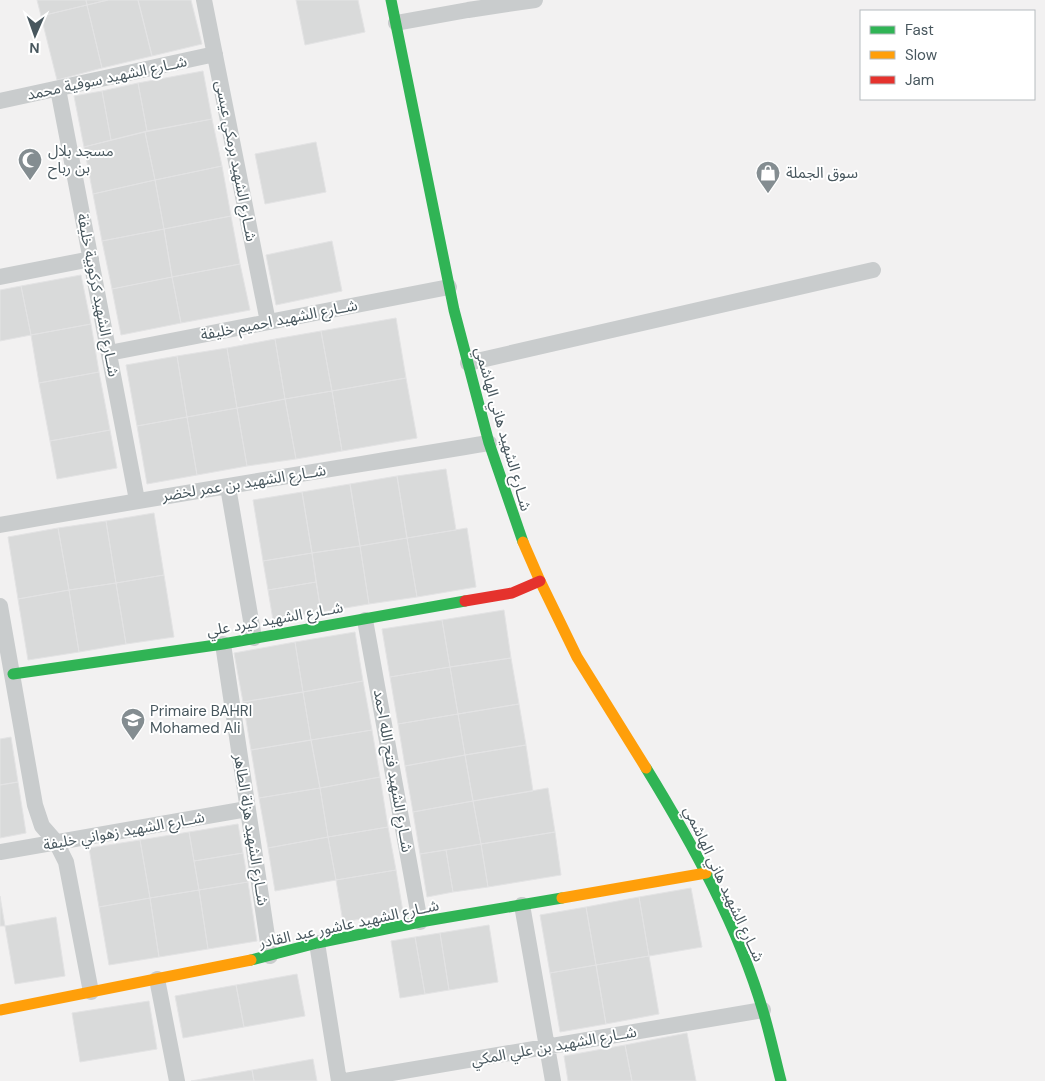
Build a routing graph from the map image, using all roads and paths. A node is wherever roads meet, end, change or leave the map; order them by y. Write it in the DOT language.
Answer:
graph roads {
  1 [pos="204,0"];
  2 [pos="391,0"];
  3 [pos="534,0"];
  4 [pos="396,23"];
  5 [pos="214,54"];
  6 [pos="58,89"];
  7 [pos="0,101"];
  8 [pos="91,259"];
  9 [pos="873,270"];
  10 [pos="0,277"];
  11 [pos="449,286"];
  12 [pos="268,322"];
  13 [pos="109,353"];
  14 [pos="468,363"];
  15 [pos="488,443"];
  16 [pos="228,487"];
  17 [pos="137,500"];
  18 [pos="0,525"];
  19 [pos="540,581"];
  20 [pos="0,606"];
  21 [pos="365,620"];
  22 [pos="254,638"];
  23 [pos="223,644"];
  24 [pos="13,674"];
  25 [pos="247,809"];
  26 [pos="56,842"];
  27 [pos="0,852"];
  28 [pos="706,874"];
  29 [pos="522,905"];
  30 [pos="420,922"];
  31 [pos="317,943"];
  32 [pos="270,956"];
  33 [pos="157,979"];
  34 [pos="91,992"];
  35 [pos="0,1010"];
  36 [pos="764,1010"];
  37 [pos="547,1047"];
  38 [pos="177,1081"];
  39 [pos="340,1081"];
  40 [pos="345,1081"];
  41 [pos="553,1081"];
  42 [pos="781,1081"];
  1 -- 5 [label="street, شــارع الشهيد برمكي عيسى"];
  2 -- 4 [label="street, شــارع الشهيد هاني الهاشمي"];
  3 -- 4 [label="street"];
  4 -- 11 [label="street, شــارع الشهيد هاني الهاشمي"];
  5 -- 6 [label="street, شــارع الشهيد سوفية محمد"];
  5 -- 12 [label="street, شــارع الشهيد برمكي عيسى"];
  6 -- 7 [label="street, شــارع الشهيد سوفية محمد"];
  6 -- 8 [label="street, شــارع الشهيد كركوبية خليفة"];
  8 -- 10 [label="street"];
  8 -- 13 [label="street, شــارع الشهيد كركوبية خليفة"];
  9 -- 14 [label="street"];
  11 -- 12 [label="street, شــارع الشهيد احميم خليفة"];
  11 -- 14 [label="street, شــارع الشهيد هاني الهاشمي"];
  12 -- 13 [label="street, شــارع الشهيد احميم خليفة"];
  13 -- 17 [label="street, شــارع الشهيد كركوبية خليفة"];
  14 -- 15 [label="street, شــارع الشهيد هاني الهاشمي"];
  15 -- 16 [label="street, شــارع الشهيد بن عمر لخضر"];
  15 -- 19 [label="street, شــارع الشهيد هاني الهاشمي"];
  16 -- 17 [label="street, شــارع الشهيد بن عمر لخضر"];
  16 -- 22 [label="street"];
  17 -- 18 [label="street, شــارع الشهيد بن عمر لخضر"];
  19 -- 21 [label="street, شــارع الشهيد كيرد علي"];
  19 -- 28 [label="street, شــارع الشهيد هاني الهاشمي"];
  20 -- 24 [label="street"];
  21 -- 22 [label="street, شــارع الشهيد كيرد علي"];
  21 -- 30 [label="street, شــارع الشهيد فتح الله احمد"];
  22 -- 23 [label="street, شــارع الشهيد كيرد علي"];
  23 -- 24 [label="street, شــارع الشهيد كيرد علي"];
  23 -- 25 [label="street, شــارع الشهيد هزلة الطاهر"];
  24 -- 26 [label="street"];
  25 -- 26 [label="street, شــارع الشهيد زهواني خليفة"];
  25 -- 32 [label="street, شــارع الشهيد هزلة الطاهر"];
  26 -- 27 [label="street, شــارع الشهيد زهواني خليفة"];
  26 -- 34 [label="street"];
  28 -- 29 [label="street, شــارع الشهيد عاشور عبد القادر"];
  28 -- 36 [label="street, شــارع الشهيد هاني الهاشمي"];
  29 -- 30 [label="street, شــارع الشهيد عاشور عبد القادر"];
  29 -- 37 [label="street"];
  30 -- 31 [label="street, شــارع الشهيد عاشور عبد القادر"];
  31 -- 32 [label="street, شــارع الشهيد عاشور عبد القادر"];
  31 -- 39 [label="street"];
  32 -- 33 [label="street, شــارع الشهيد عاشور عبد القادر"];
  33 -- 34 [label="street, شــارع الشهيد عاشور عبد القادر"];
  33 -- 38 [label="street"];
  34 -- 35 [label="street, شــارع الشهيد عاشور عبد القادر"];
  36 -- 37 [label="street, شــارع الشهيد بن علي المكي"];
  36 -- 42 [label="street, شــارع الشهيد هاني الهاشمي"];
  37 -- 40 [label="street, شــارع الشهيد بن علي المكي"];
  37 -- 41 [label="street"];
}
